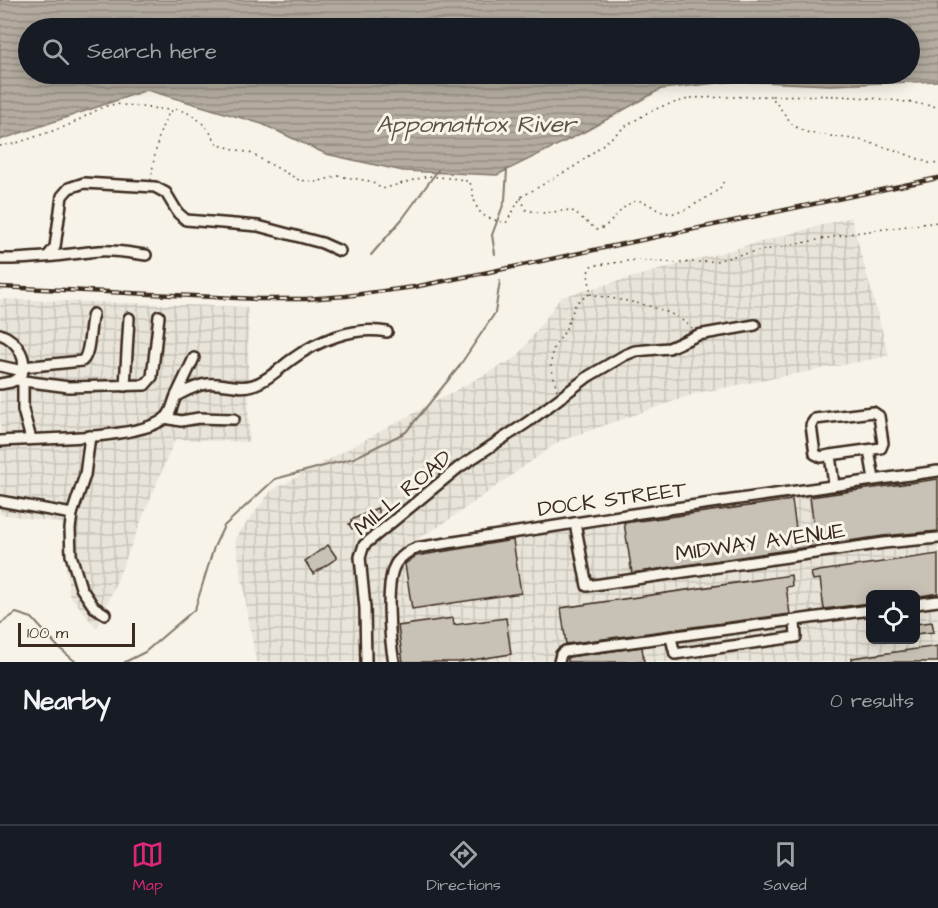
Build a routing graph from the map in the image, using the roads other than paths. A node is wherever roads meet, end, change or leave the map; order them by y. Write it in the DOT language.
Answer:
graph roads {
  1 [pos="340,251"];
  2 [pos="147,255"];
  3 [pos="48,256"];
  4 [pos="0,259"];
  5 [pos="93,314"];
  6 [pos="159,316"];
  7 [pos="129,318"];
  8 [pos="755,325"];
  9 [pos="387,332"];
  10 [pos="0,334"];
  11 [pos="194,358"];
  12 [pos="0,366"];
  13 [pos="22,375"];
  14 [pos="0,384"];
  15 [pos="125,386"];
  16 [pos="176,396"];
  17 [pos="165,418"];
  18 [pos="234,419"];
  19 [pos="90,436"];
  20 [pos="31,439"];
  21 [pos="0,441"];
  22 [pos="869,450"];
  23 [pos="830,456"];
  24 [pos="938,471"];
  25 [pos="874,479"];
  26 [pos="834,485"];
  27 [pos="0,501"];
  28 [pos="72,514"];
  29 [pos="576,523"];
  30 [pos="938,538"];
  31 [pos="938,601"];
  32 [pos="920,603"];
  33 [pos="866,611"];
  34 [pos="105,614"];
  35 [pos="795,621"];
  36 [pos="671,638"];
  37 [pos="366,662"];
  38 [pos="394,662"];
  39 [pos="559,662"];
  1 -- 3 [label="street"];
  2 -- 3 [label="street"];
  3 -- 4 [label="street"];
  5 -- 13 [label="street"];
  6 -- 15 [label="street"];
  7 -- 15 [label="street"];
  8 -- 37 [label="street, MILL ROAD"];
  9 -- 16 [label="street"];
  10 -- 13 [label="street"];
  11 -- 16 [label="street"];
  12 -- 13 [label="street"];
  13 -- 14 [label="street"];
  13 -- 15 [label="street"];
  13 -- 20 [label="street"];
  16 -- 17 [label="street"];
  17 -- 18 [label="street"];
  17 -- 19 [label="street"];
  19 -- 20 [label="street"];
  19 -- 28 [label="street"];
  20 -- 21 [label="street"];
  22 -- 23 [label="street"];
  22 -- 23 [label="street"];
  22 -- 25 [label="street"];
  23 -- 26 [label="street"];
  24 -- 25 [label="street, DOCK STREET"];
  25 -- 26 [label="street, DOCK STREET"];
  26 -- 29 [label="street, DOCK STREET"];
  27 -- 28 [label="street"];
  28 -- 34 [label="street"];
  29 -- 30 [label="street, MIDWAY AVENUE"];
  29 -- 38 [label="street, DOCK STREET"];
  31 -- 32 [label="street"];
  33 -- 35 [label="street"];
  35 -- 36 [label="street"];
  35 -- 36 [label="street"];
  36 -- 39 [label="street"];
}
